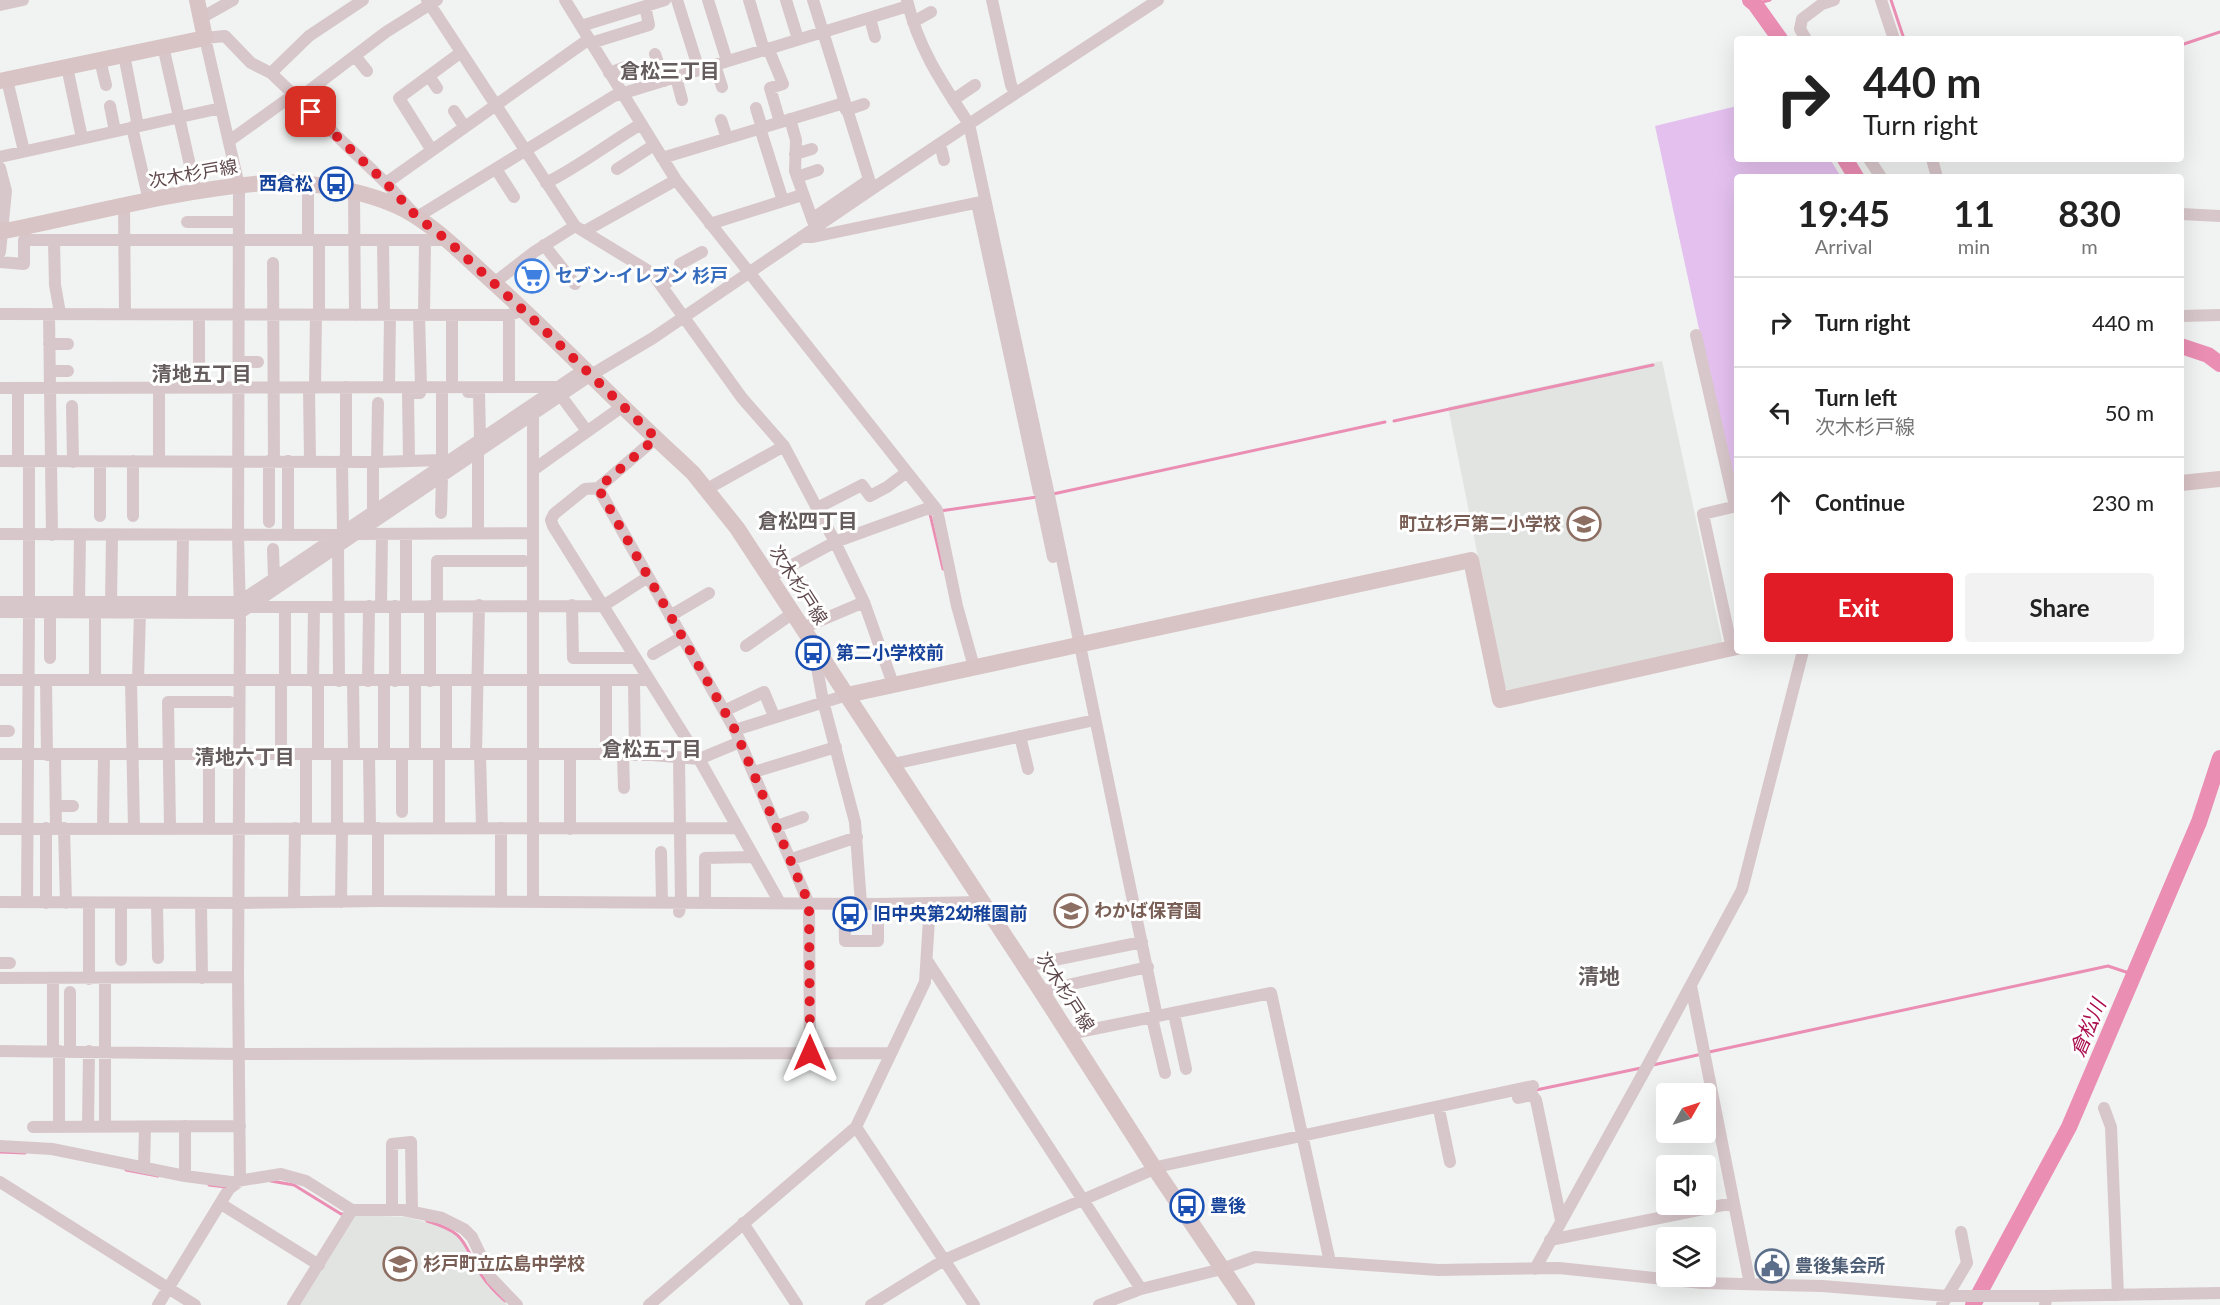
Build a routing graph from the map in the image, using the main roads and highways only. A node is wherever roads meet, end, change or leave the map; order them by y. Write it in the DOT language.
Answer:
graph roads {
  1 [pos="197,0"];
  2 [pos="4,81"];
  3 [pos="2,232"];
  4 [pos="2220,479"];
  5 [pos="2184,483"];
  6 [pos="1734,648"];
  7 [pos="847,695"];
  8 [pos="1247,1305"];
  1 -- 2 [label="main road"];
  3 -- 7 [label="main road, 次木杉戸線"];
  4 -- 5 [label="main road"];
  6 -- 7 [label="main road"];
  7 -- 8 [label="main road, 次木杉戸線"];
}
